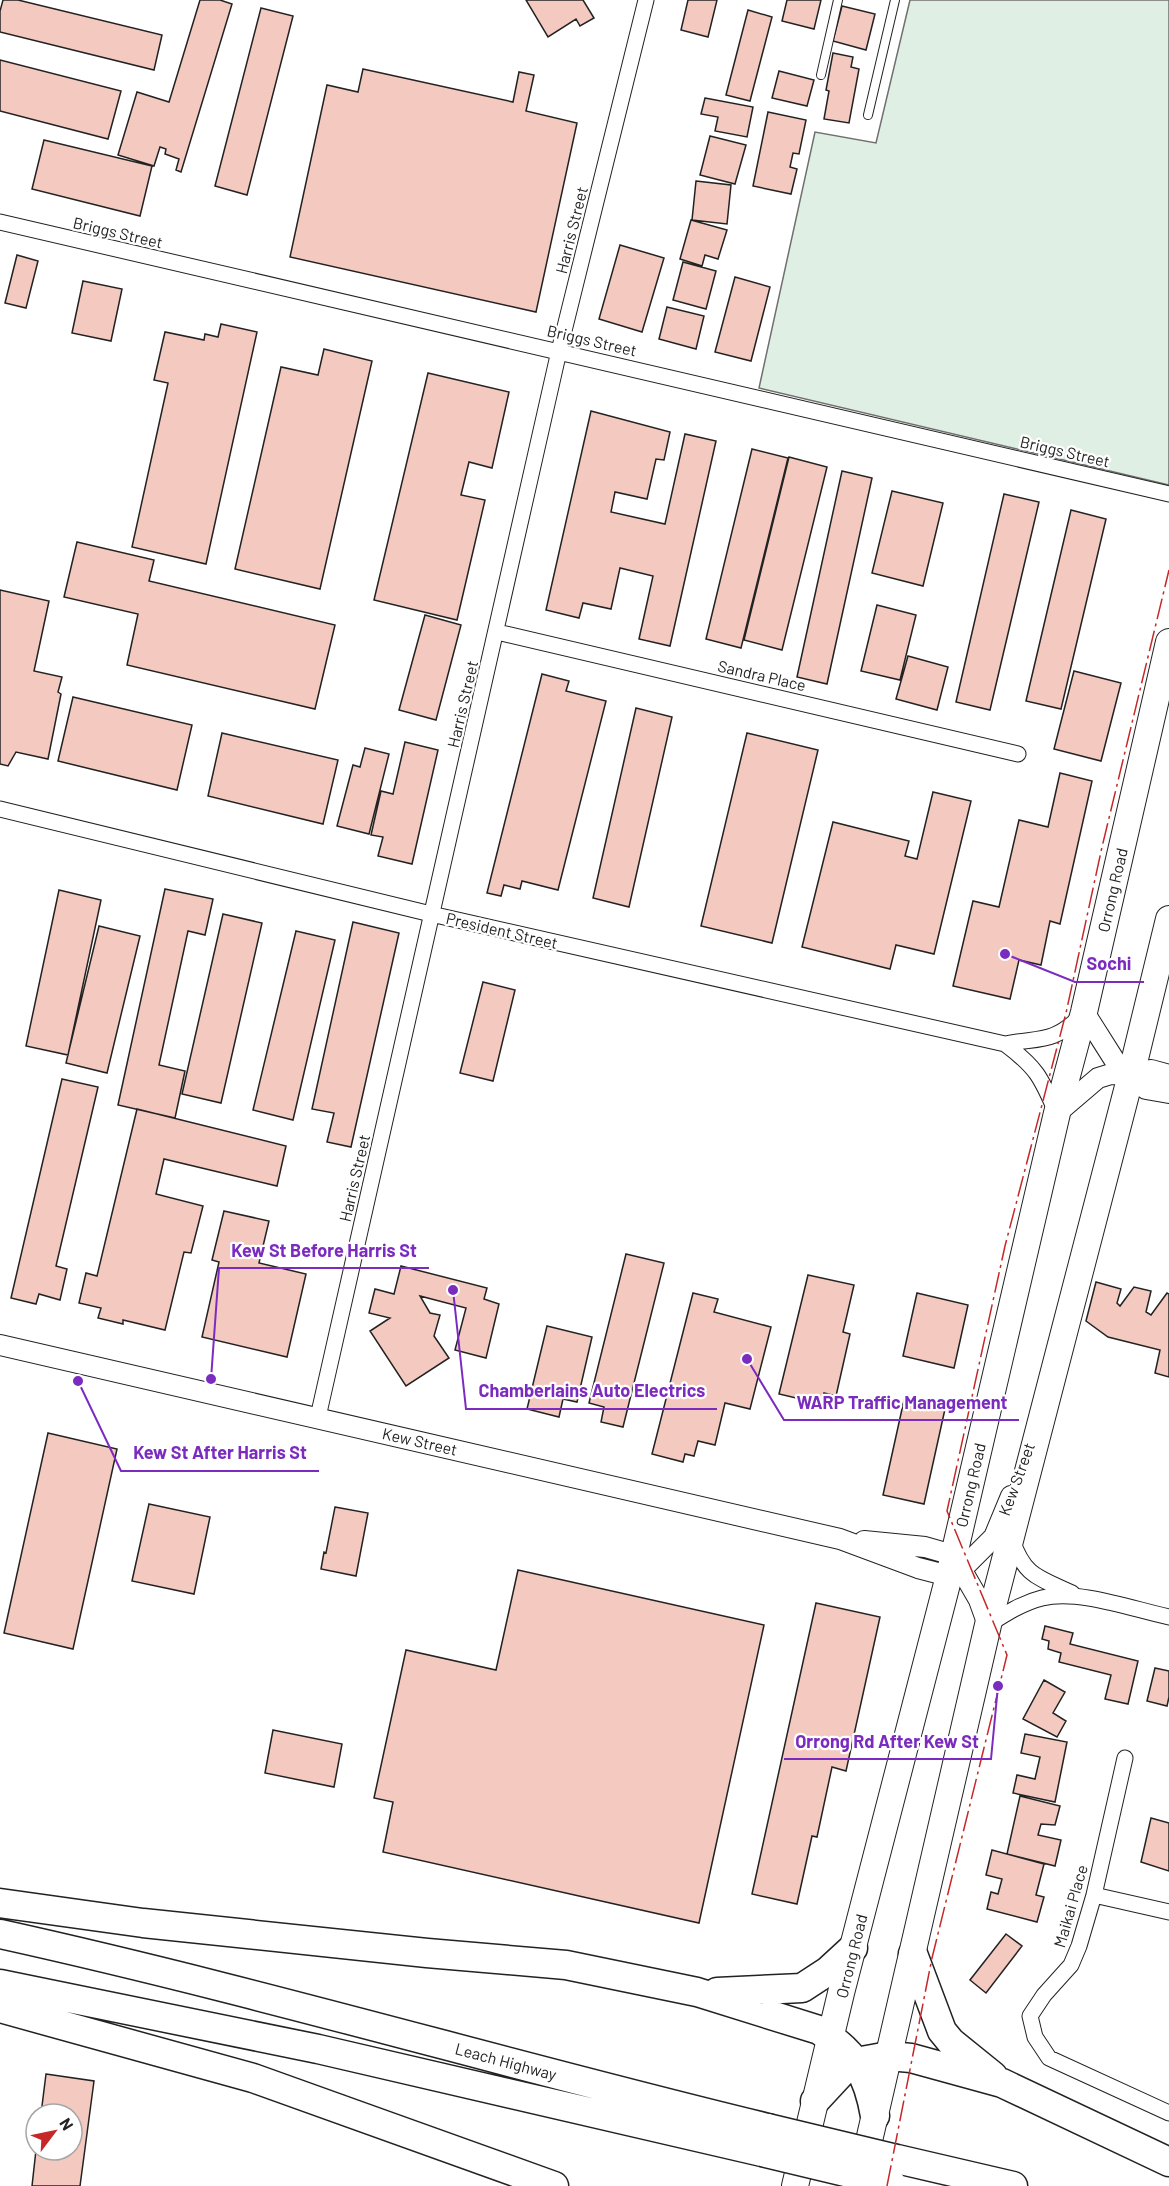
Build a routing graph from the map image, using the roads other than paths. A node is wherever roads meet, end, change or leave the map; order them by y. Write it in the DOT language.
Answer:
graph roads {
  1 [pos="646,0"];
  2 [pos="838,0"];
  3 [pos="895,0"];
  4 [pos="821,75"];
  5 [pos="868,115"];
  6 [pos="2,224"];
  7 [pos="560,351"];
  8 [pos="1169,494"];
  9 [pos="497,632"];
  10 [pos="1169,642"];
  11 [pos="1018,754"];
  12 [pos="0,809"];
  13 [pos="431,914"];
  14 [pos="1169,919"];
  15 [pos="1084,1012"];
  16 [pos="1005,1044"];
  17 [pos="1131,1075"];
  18 [pos="1169,1075"];
  19 [pos="1169,1094"];
  20 [pos="1057,1113"];
  21 [pos="0,1345"];
  22 [pos="1052,1377"];
  23 [pos="318,1417"];
  24 [pos="1011,1538"];
  25 [pos="955,1567"];
  26 [pos="1080,1597"];
  27 [pos="1169,1617"];
  28 [pos="988,1625"];
  29 [pos="1125,1758"];
  30 [pos="1094,1894"];
  31 [pos="0,1903"];
  32 [pos="1169,1912"];
  33 [pos="0,1934"];
  34 [pos="853,1948"];
  35 [pos="913,1954"];
  36 [pos="0,1984"];
  37 [pos="697,1992"];
  38 [pos="0,2008"];
  39 [pos="831,2037"];
  40 [pos="889,2056"];
  41 [pos="856,2062"];
  42 [pos="1002,2083"];
  43 [pos="815,2101"];
  44 [pos="1169,2113"];
  45 [pos="875,2116"];
  46 [pos="765,2140"];
  47 [pos="1169,2162"];
  48 [pos="897,2176"];
  49 [pos="554,2186"];
  50 [pos="795,2186"];
  51 [pos="859,2186"];
  52 [pos="1013,2186"];
  1 -- 7 [label="street, Harris Street"];
  2 -- 4 [label="lane"];
  3 -- 5 [label="lane"];
  6 -- 7 [label="street, Briggs Street"];
  7 -- 8 [label="street, Briggs Street"];
  7 -- 9 [label="street, Harris Street"];
  9 -- 11 [label="street, Sandra Place"];
  9 -- 13 [label="street, Harris Street"];
  10 -- 15 [label="highway, Orrong Road"];
  12 -- 13 [label="street, President Street"];
  13 -- 16 [label="street, President Street"];
  13 -- 23 [label="street, Harris Street"];
  14 -- 17 [label="highway"];
  15 -- 16 [label="street, President Street"];
  15 -- 17 [label="street"];
  15 -- 20 [label="highway, Orrong Road"];
  16 -- 20 [label="street, President Street"];
  17 -- 18 [label="street"];
  17 -- 19 [label="street"];
  17 -- 20 [label="street"];
  17 -- 22 [label="highway"];
  20 -- 25 [label="highway, Orrong Road"];
  21 -- 23 [label="street, Kew Street"];
  22 -- 24 [label="highway"];
  22 -- 25 [label="street, Kew Street"];
  23 -- 25 [label="street, Kew Street"];
  24 -- 26 [label="street, Kew Street"];
  24 -- 28 [label="highway"];
  25 -- 28 [label="street"];
  25 -- 34 [label="highway, Orrong Road"];
  26 -- 27 [label="street, Kew Street"];
  26 -- 28 [label="street, Kew Street"];
  28 -- 35 [label="highway"];
  29 -- 30 [label="street, Maikai Place"];
  30 -- 32 [label="street"];
  30 -- 44 [label="street, Maikai Place"];
  31 -- 37 [label="highway"];
  33 -- 46 [label="highway, Leach Highway"];
  34 -- 37 [label="highway"];
  34 -- 39 [label="highway, Orrong Road"];
  35 -- 40 [label="highway"];
  35 -- 42 [label="highway"];
  36 -- 46 [label="highway, Leach Highway"];
  37 -- 39 [label="highway"];
  38 -- 49 [label="highway"];
  39 -- 41 [label="highway"];
  39 -- 43 [label="highway, Orrong Road"];
  40 -- 41 [label="highway"];
  40 -- 42 [label="highway"];
  40 -- 45 [label="highway"];
  41 -- 43 [label="highway"];
  41 -- 45 [label="highway"];
  42 -- 47 [label="highway"];
  43 -- 50 [label="highway, Orrong Road"];
  45 -- 51 [label="highway"];
  46 -- 48 [label="highway, Leach Highway, bridge"];
  48 -- 52 [label="highway, Leach Highway"];
}
